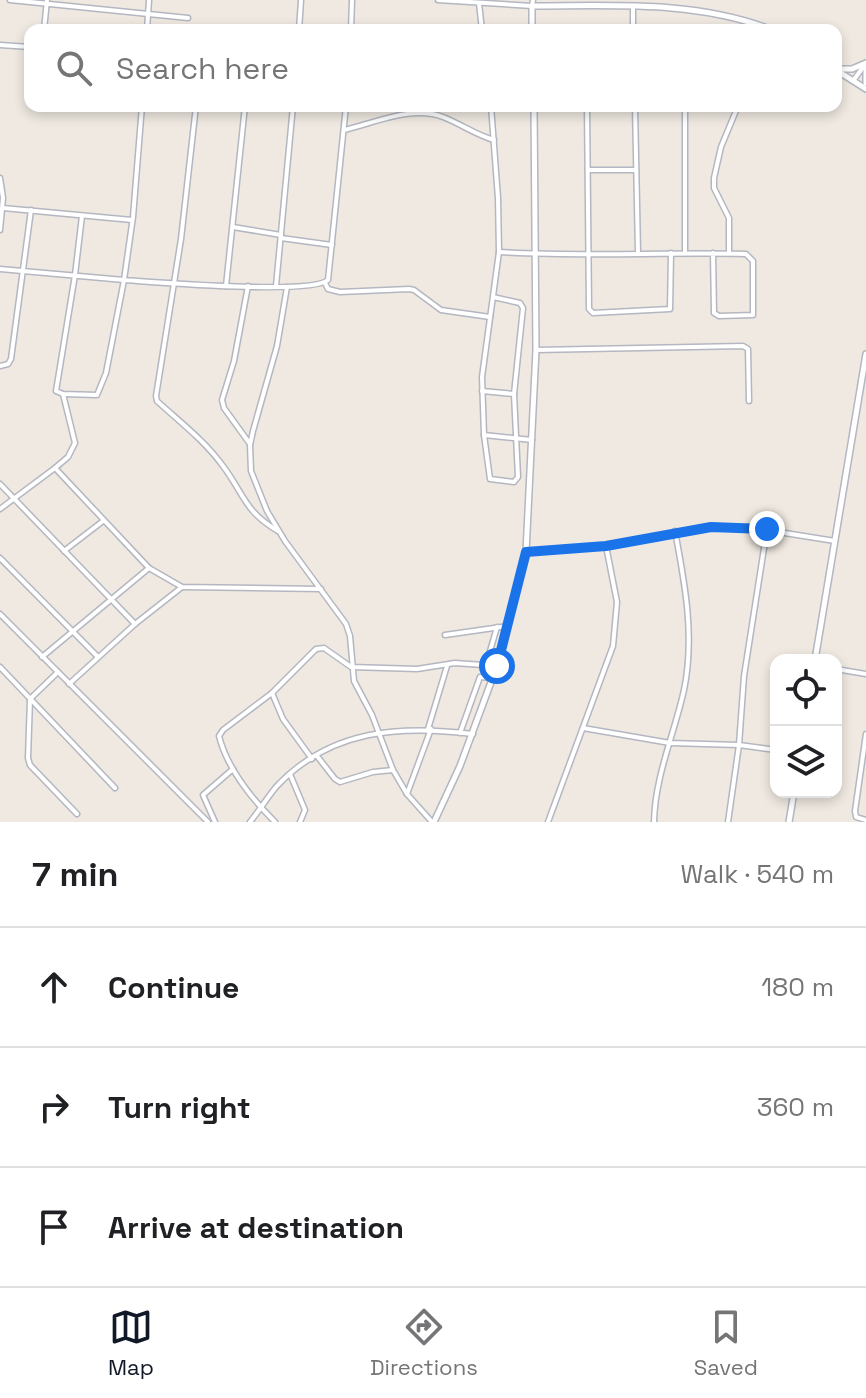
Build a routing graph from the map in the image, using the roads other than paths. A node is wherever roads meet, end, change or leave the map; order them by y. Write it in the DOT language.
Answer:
graph roads {
  1 [pos="10,0"];
  2 [pos="149,0"];
  3 [pos="301,0"];
  4 [pos="352,0"];
  5 [pos="438,0"];
  6 [pos="453,1"];
  7 [pos="46,2"];
  8 [pos="494,2"];
  9 [pos="479,3"];
  10 [pos="532,3"];
  11 [pos="633,6"];
  12 [pos="148,13"];
  13 [pos="188,18"];
  14 [pos="44,24"];
  15 [pos="147,24"];
  16 [pos="299,24"];
  17 [pos="351,24"];
  18 [pos="481,24"];
  19 [pos="532,24"];
  20 [pos="633,24"];
  21 [pos="758,24"];
  22 [pos="0,45"];
  23 [pos="24,47"];
  24 [pos="866,63"];
  25 [pos="842,69"];
  26 [pos="842,73"];
  27 [pos="853,81"];
  28 [pos="866,86"];
  29 [pos="142,112"];
  30 [pos="195,112"];
  31 [pos="244,112"];
  32 [pos="292,112"];
  33 [pos="346,112"];
  34 [pos="492,112"];
  35 [pos="534,112"];
  36 [pos="587,112"];
  37 [pos="635,112"];
  38 [pos="685,112"];
  39 [pos="736,112"];
  40 [pos="344,130"];
  41 [pos="494,140"];
  42 [pos="588,170"];
  43 [pos="636,170"];
  44 [pos="0,178"];
  45 [pos="3,208"];
  46 [pos="31,210"];
  47 [pos="82,216"];
  48 [pos="133,220"];
  49 [pos="233,227"];
  50 [pos="0,230"];
  51 [pos="281,236"];
  52 [pos="332,245"];
  53 [pos="499,252"];
  54 [pos="638,253"];
  55 [pos="671,253"];
  56 [pos="685,253"];
  57 [pos="713,253"];
  58 [pos="729,253"];
  59 [pos="537,254"];
  60 [pos="588,254"];
  61 [pos="0,269"];
  62 [pos="24,271"];
  63 [pos="75,275"];
  64 [pos="124,280"];
  65 [pos="174,283"];
  66 [pos="325,283"];
  67 [pos="226,286"];
  68 [pos="248,286"];
  69 [pos="276,286"];
  70 [pos="287,287"];
  71 [pos="493,297"];
  72 [pos="490,317"];
  73 [pos="536,350"];
  74 [pos="866,354"];
  75 [pos="0,366"];
  76 [pos="482,391"];
  77 [pos="63,394"];
  78 [pos="514,394"];
  79 [pos="749,401"];
  80 [pos="484,435"];
  81 [pos="517,438"];
  82 [pos="532,440"];
  83 [pos="250,445"];
  84 [pos="55,468"];
  85 [pos="0,484"];
  86 [pos="13,499"];
  87 [pos="0,509"];
  88 [pos="104,520"];
  89 [pos="767,529"];
  90 [pos="675,531"];
  91 [pos="280,532"];
  92 [pos="835,541"];
  93 [pos="606,546"];
  94 [pos="64,551"];
  95 [pos="526,552"];
  96 [pos="0,558"];
  97 [pos="149,568"];
  98 [pos="182,587"];
  99 [pos="321,589"];
  100 [pos="111,598"];
  101 [pos="0,614"];
  102 [pos="135,624"];
  103 [pos="508,626"];
  104 [pos="497,627"];
  105 [pos="72,631"];
  106 [pos="445,635"];
  107 [pos="816,654"];
  108 [pos="97,656"];
  109 [pos="42,657"];
  110 [pos="447,665"];
  111 [pos="486,665"];
  112 [pos="497,666"];
  113 [pos="0,667"];
  114 [pos="351,667"];
  115 [pos="842,670"];
  116 [pos="58,672"];
  117 [pos="866,674"];
  118 [pos="492,678"];
  119 [pos="69,684"];
  120 [pos="272,693"];
  121 [pos="30,699"];
  122 [pos="470,705"];
  123 [pos="482,708"];
  124 [pos="583,728"];
  125 [pos="429,729"];
  126 [pos="379,732"];
  127 [pos="460,733"];
  128 [pos="473,734"];
  129 [pos="866,734"];
  130 [pos="670,743"];
  131 [pos="739,745"];
  132 [pos="770,749"];
  133 [pos="315,758"];
  134 [pos="864,761"];
  135 [pos="233,769"];
  136 [pos="393,770"];
  137 [pos="290,774"];
  138 [pos="115,788"];
  139 [pos="407,794"];
  140 [pos="793,798"];
  141 [pos="261,808"];
  142 [pos="77,814"];
  143 [pos="866,820"];
  144 [pos="550,821"];
  145 [pos="208,822"];
  146 [pos="215,822"];
  147 [pos="250,822"];
  148 [pos="275,822"];
  149 [pos="300,822"];
  150 [pos="433,822"];
  151 [pos="654,822"];
  152 [pos="728,822"];
  153 [pos="789,822"];
  1 -- 7 [label="street"];
  2 -- 12 [label="street"];
  3 -- 16 [label="street"];
  4 -- 17 [label="street"];
  5 -- 6 [label="street"];
  6 -- 9 [label="street"];
  7 -- 12 [label="street"];
  7 -- 14 [label="street"];
  8 -- 9 [label="street"];
  8 -- 10 [label="street"];
  9 -- 18 [label="street"];
  10 -- 11 [label="street"];
  10 -- 19 [label="street"];
  11 -- 20 [label="street"];
  11 -- 21 [label="street"];
  12 -- 13 [label="street"];
  12 -- 15 [label="street"];
  22 -- 23 [label="street"];
  24 -- 25 [label="street"];
  24 -- 27 [label="street"];
  24 -- 28 [label="street"];
  26 -- 27 [label="street"];
  27 -- 28 [label="street"];
  29 -- 48 [label="street"];
  30 -- 65 [label="street"];
  31 -- 49 [label="street"];
  32 -- 51 [label="street"];
  33 -- 40 [label="street"];
  34 -- 41 [label="street"];
  35 -- 59 [label="street"];
  36 -- 42 [label="street"];
  37 -- 43 [label="street"];
  38 -- 56 [label="street"];
  39 -- 58 [label="street"];
  40 -- 41 [label="street"];
  40 -- 52 [label="street"];
  41 -- 53 [label="street"];
  42 -- 43 [label="street"];
  42 -- 60 [label="street"];
  43 -- 54 [label="street"];
  44 -- 45 [label="street"];
  45 -- 46 [label="street"];
  45 -- 50 [label="street"];
  46 -- 47 [label="street"];
  46 -- 62 [label="street"];
  47 -- 48 [label="street"];
  47 -- 63 [label="street"];
  48 -- 64 [label="street"];
  49 -- 51 [label="street"];
  49 -- 67 [label="street"];
  51 -- 52 [label="street"];
  51 -- 69 [label="street"];
  52 -- 66 [label="street"];
  53 -- 59 [label="street"];
  53 -- 71 [label="street"];
  54 -- 55 [label="street"];
  54 -- 60 [label="street"];
  55 -- 56 [label="street"];
  55 -- 60 [label="street"];
  56 -- 57 [label="street"];
  57 -- 58 [label="street"];
  57 -- 58 [label="street"];
  59 -- 60 [label="street"];
  59 -- 73 [label="street"];
  61 -- 62 [label="street"];
  62 -- 63 [label="street"];
  62 -- 75 [label="street"];
  63 -- 64 [label="street"];
  63 -- 77 [label="street"];
  64 -- 65 [label="street"];
  64 -- 77 [label="street"];
  65 -- 67 [label="street"];
  65 -- 91 [label="street"];
  66 -- 70 [label="street"];
  66 -- 72 [label="street"];
  67 -- 68 [label="street"];
  68 -- 69 [label="street"];
  68 -- 83 [label="street"];
  69 -- 70 [label="street"];
  70 -- 83 [label="street"];
  71 -- 72 [label="street"];
  71 -- 78 [label="street"];
  72 -- 76 [label="street"];
  73 -- 79 [label="street"];
  73 -- 82 [label="street"];
  74 -- 92 [label="street"];
  76 -- 78 [label="street"];
  76 -- 80 [label="street"];
  77 -- 84 [label="street"];
  78 -- 81 [label="street"];
  80 -- 81 [label="street"];
  80 -- 81 [label="street"];
  81 -- 82 [label="street"];
  82 -- 95 [label="street"];
  83 -- 91 [label="street"];
  84 -- 86 [label="street"];
  84 -- 88 [label="street"];
  85 -- 86 [label="street"];
  86 -- 87 [label="street"];
  86 -- 94 [label="street"];
  88 -- 94 [label="street"];
  88 -- 97 [label="street"];
  89 -- 90 [label="street"];
  89 -- 92 [label="street"];
  89 -- 131 [label="street"];
  90 -- 93 [label="street"];
  90 -- 130 [label="street"];
  91 -- 99 [label="street"];
  92 -- 107 [label="street"];
  93 -- 95 [label="street"];
  93 -- 124 [label="street"];
  94 -- 100 [label="street"];
  95 -- 103 [label="street"];
  96 -- 105 [label="street"];
  97 -- 98 [label="street"];
  97 -- 100 [label="street"];
  98 -- 99 [label="street"];
  98 -- 102 [label="street"];
  99 -- 114 [label="street"];
  100 -- 102 [label="street"];
  100 -- 105 [label="street"];
  101 -- 109 [label="street"];
  102 -- 108 [label="street"];
  103 -- 104 [label="street"];
  103 -- 112 [label="street"];
  104 -- 106 [label="street"];
  104 -- 111 [label="street"];
  105 -- 108 [label="street"];
  105 -- 109 [label="street"];
  108 -- 119 [label="street"];
  109 -- 116 [label="street"];
  110 -- 111 [label="street"];
  110 -- 114 [label="street"];
  110 -- 125 [label="street"];
  111 -- 112 [label="street"];
  112 -- 118 [label="street"];
  113 -- 121 [label="street"];
  114 -- 120 [label="street"];
  114 -- 126 [label="street"];
  115 -- 117 [label="street"];
  116 -- 119 [label="street"];
  116 -- 121 [label="street"];
  118 -- 122 [label="street"];
  118 -- 123 [label="street"];
  119 -- 145 [label="street"];
  120 -- 133 [label="street"];
  120 -- 135 [label="street"];
  121 -- 138 [label="street"];
  121 -- 142 [label="street"];
  122 -- 123 [label="street"];
  122 -- 127 [label="street"];
  123 -- 128 [label="street"];
  124 -- 130 [label="street"];
  124 -- 144 [label="street"];
  125 -- 126 [label="street"];
  125 -- 127 [label="street"];
  125 -- 139 [label="street"];
  126 -- 133 [label="street"];
  126 -- 136 [label="street"];
  127 -- 128 [label="street"];
  128 -- 150 [label="street"];
  129 -- 134 [label="street"];
  130 -- 131 [label="street"];
  130 -- 151 [label="street"];
  131 -- 132 [label="street"];
  131 -- 152 [label="street"];
  133 -- 136 [label="street"];
  133 -- 137 [label="street"];
  134 -- 143 [label="street"];
  135 -- 141 [label="street"];
  135 -- 146 [label="street"];
  136 -- 139 [label="street"];
  137 -- 141 [label="street"];
  137 -- 149 [label="street"];
  139 -- 150 [label="street"];
  140 -- 153 [label="street"];
  141 -- 147 [label="street"];
  141 -- 148 [label="street"];
}
